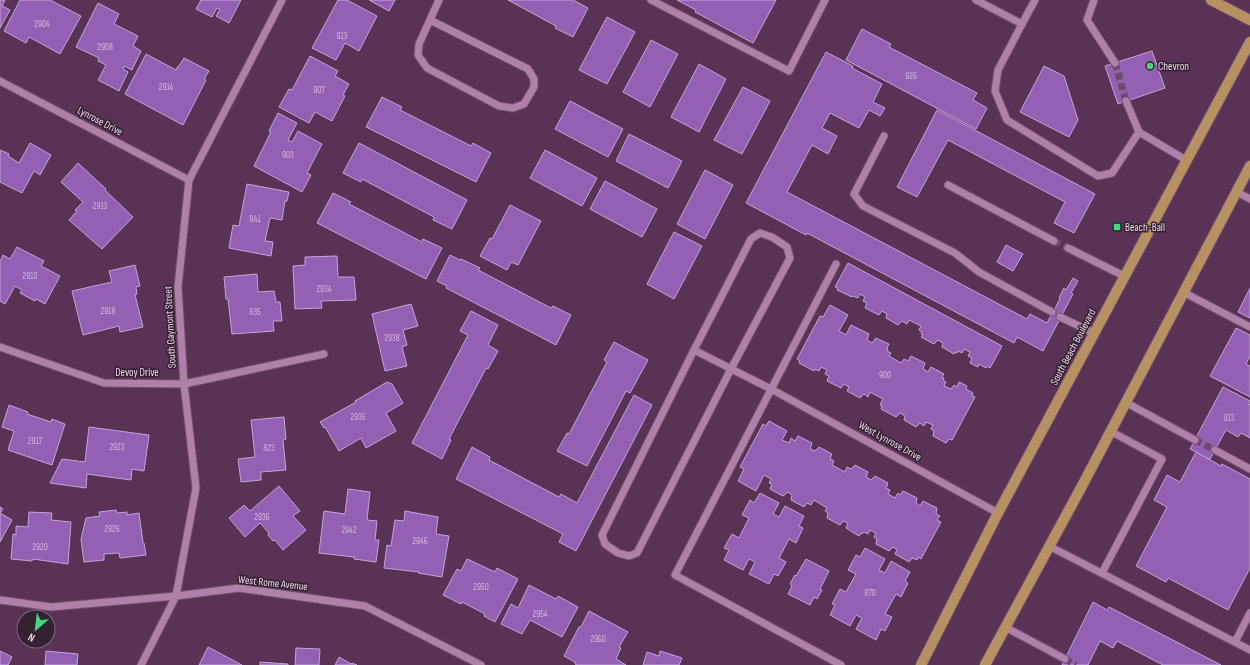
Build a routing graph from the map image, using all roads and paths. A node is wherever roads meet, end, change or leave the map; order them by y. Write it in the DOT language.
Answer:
graph roads {
  1 [pos="282,0"];
  2 [pos="439,0"];
  3 [pos="651,0"];
  4 [pos="825,0"];
  5 [pos="976,0"];
  6 [pos="1035,0"];
  7 [pos="1094,0"];
  8 [pos="1211,0"];
  9 [pos="430,20"];
  10 [pos="1250,20"];
  11 [pos="1022,24"];
  12 [pos="1250,42"];
  13 [pos="1115,63"];
  14 [pos="0,81"];
  15 [pos="1126,101"];
  16 [pos="1138,132"];
  17 [pos="884,136"];
  18 [pos="1186,160"];
  19 [pos="1250,166"];
  20 [pos="189,180"];
  21 [pos="948,185"];
  22 [pos="1237,192"];
  23 [pos="1250,199"];
  24 [pos="1054,241"];
  25 [pos="1068,248"];
  26 [pos="836,264"];
  27 [pos="1124,276"];
  28 [pos="1183,292"];
  29 [pos="1052,312"];
  30 [pos="1060,316"];
  31 [pos="1250,327"];
  32 [pos="1094,333"];
  33 [pos="0,347"];
  34 [pos="694,350"];
  35 [pos="324,354"];
  36 [pos="731,369"];
  37 [pos="184,384"];
  38 [pos="771,389"];
  39 [pos="1126,402"];
  40 [pos="1110,431"];
  41 [pos="1195,440"];
  42 [pos="1215,450"];
  43 [pos="1250,468"];
  44 [pos="998,513"];
  45 [pos="1049,546"];
  46 [pos="1102,573"];
  47 [pos="176,596"];
  48 [pos="0,600"];
  49 [pos="1250,613"];
  50 [pos="1006,627"];
  51 [pos="1235,642"];
  52 [pos="1250,650"];
  53 [pos="1065,659"];
  54 [pos="141,665"];
  55 [pos="481,665"];
  56 [pos="841,665"];
  57 [pos="920,665"];
  58 [pos="985,665"];
  1 -- 20 [label="street, South Gaymont Street"];
  2 -- 9 [label="street"];
  3 -- 4 [label="street"];
  5 -- 11 [label="street"];
  6 -- 11 [label="street"];
  7 -- 13 [label="street"];
  8 -- 10 [label="main road"];
  9 -- 9 [label="street"];
  11 -- 16 [label="street"];
  12 -- 18 [label="main road, South Beach Boulevard"];
  14 -- 20 [label="street, Lynrose Drive"];
  15 -- 16 [label="street"];
  16 -- 18 [label="street"];
  17 -- 29 [label="street"];
  18 -- 27 [label="main road, South Beach Boulevard"];
  19 -- 22 [label="main road"];
  20 -- 37 [label="street, South Gaymont Street"];
  21 -- 24 [label="street"];
  22 -- 23 [label="street"];
  22 -- 28 [label="main road"];
  25 -- 27 [label="street"];
  26 -- 38 [label="street"];
  27 -- 32 [label="main road, South Beach Boulevard"];
  28 -- 31 [label="street"];
  28 -- 39 [label="main road"];
  30 -- 32 [label="street"];
  32 -- 44 [label="main road, South Beach Boulevard"];
  33 -- 37 [label="street, Devoy Drive"];
  34 -- 36 [label="street, West Lynrose Drive"];
  34 -- 36 [label="street"];
  34 -- 36 [label="street"];
  35 -- 37 [label="street, Devoy Drive"];
  36 -- 38 [label="street, West Lynrose Drive"];
  37 -- 47 [label="street, South Gaymont Street"];
  38 -- 44 [label="street, West Lynrose Drive"];
  38 -- 56 [label="street"];
  39 -- 40 [label="main road"];
  39 -- 41 [label="street"];
  40 -- 45 [label="main road"];
  40 -- 46 [label="street"];
  42 -- 43 [label="street"];
  44 -- 57 [label="main road, South Beach Boulevard"];
  45 -- 46 [label="street"];
  45 -- 50 [label="main road"];
  46 -- 51 [label="street"];
  47 -- 48 [label="street, West Rome Avenue"];
  47 -- 54 [label="street, South Gaymont Street"];
  47 -- 55 [label="street, West Rome Avenue"];
  49 -- 51 [label="street"];
  50 -- 53 [label="street"];
  50 -- 58 [label="main road"];
  51 -- 52 [label="street"];
}
